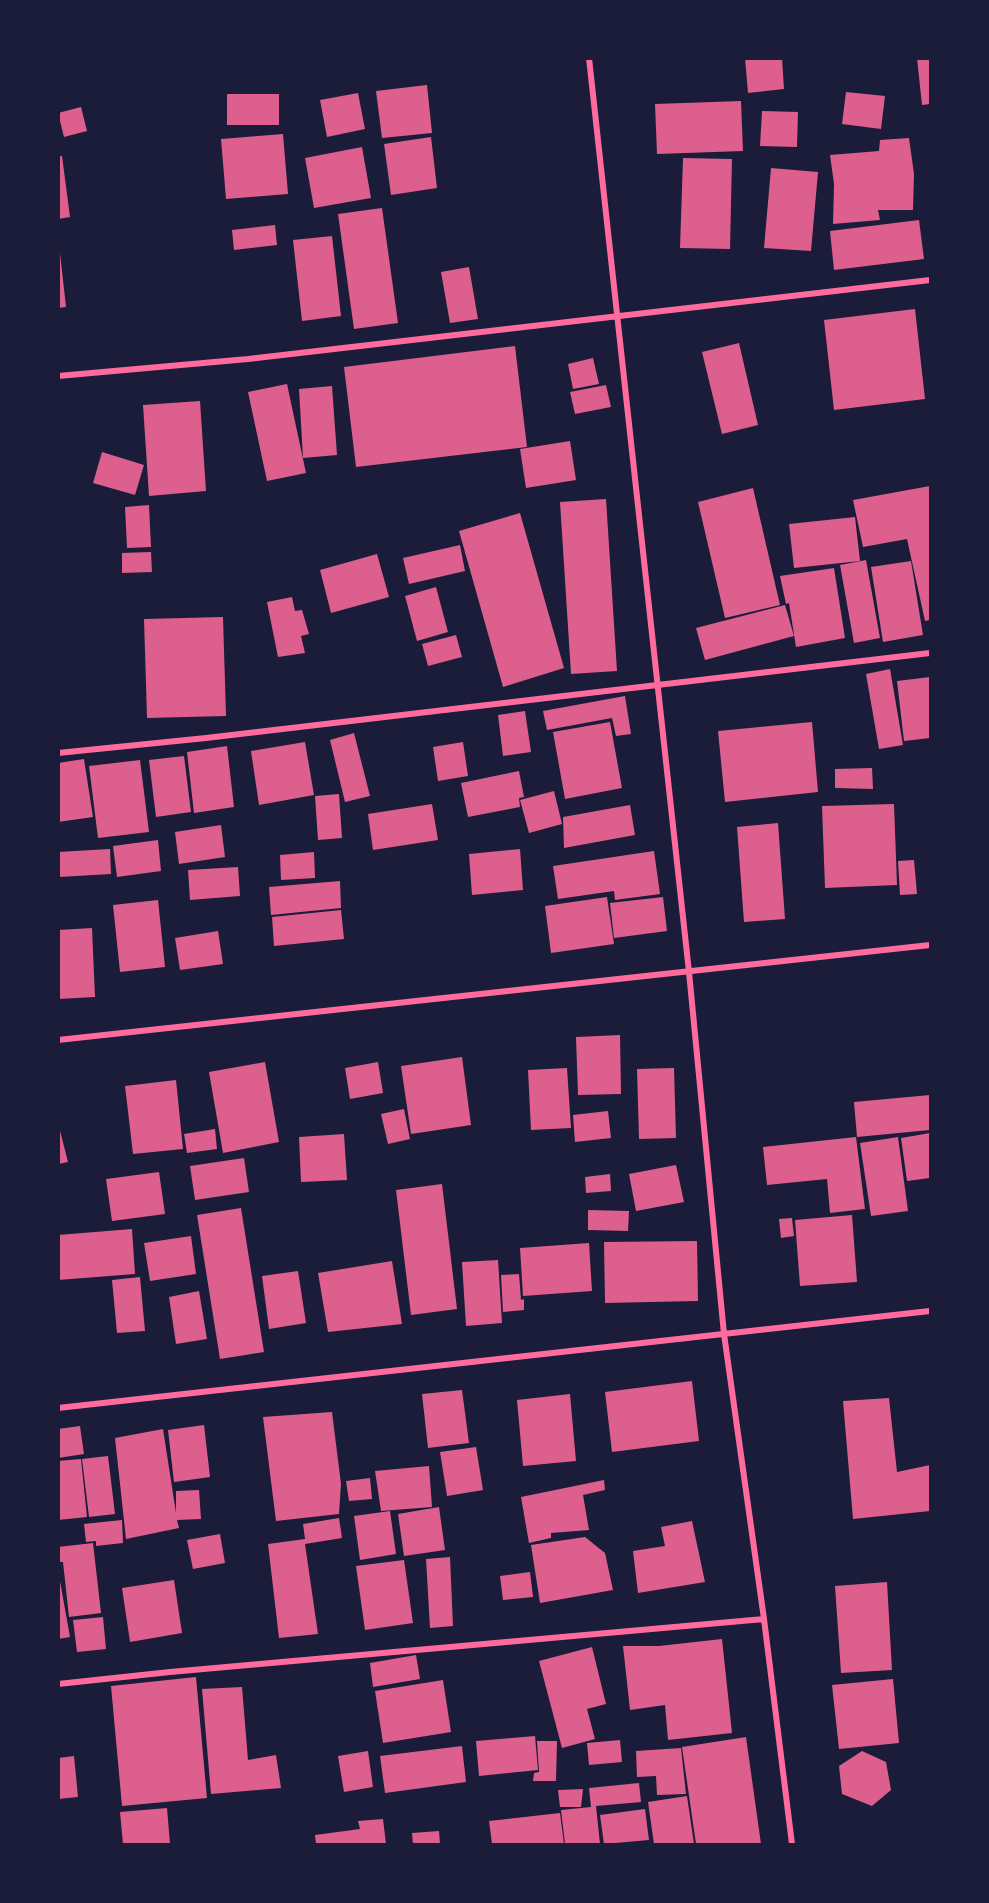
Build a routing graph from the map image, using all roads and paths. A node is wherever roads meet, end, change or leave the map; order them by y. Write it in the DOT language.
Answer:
graph roads {
  1 [pos="589,58"];
  2 [pos="930,280"];
  3 [pos="618,317"];
  4 [pos="58,376"];
  5 [pos="930,653"];
  6 [pos="657,684"];
  7 [pos="58,753"];
  8 [pos="930,945"];
  9 [pos="689,972"];
  10 [pos="58,1040"];
  11 [pos="930,1311"];
  12 [pos="724,1334"];
  13 [pos="58,1408"];
  14 [pos="765,1619"];
  15 [pos="58,1684"];
  16 [pos="792,1845"];
  1 -- 3 [label="street"];
  2 -- 3 [label="street"];
  3 -- 4 [label="street"];
  3 -- 6 [label="street"];
  5 -- 6 [label="street"];
  6 -- 7 [label="street"];
  6 -- 9 [label="street"];
  8 -- 9 [label="street"];
  9 -- 10 [label="street"];
  9 -- 12 [label="street"];
  11 -- 12 [label="street"];
  12 -- 13 [label="street"];
  12 -- 14 [label="street"];
  14 -- 15 [label="street"];
  14 -- 16 [label="street"];
}
